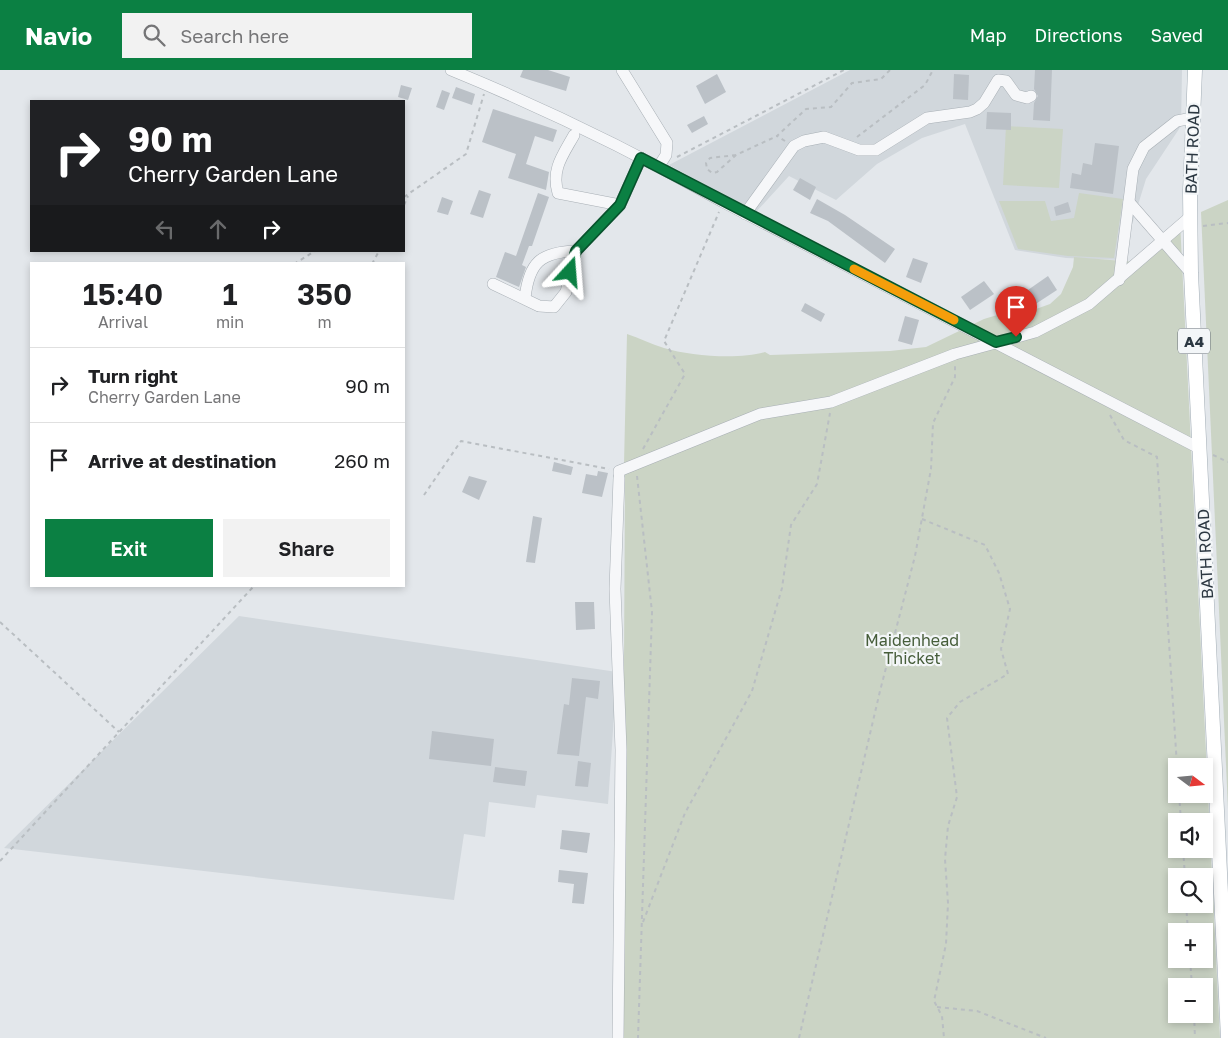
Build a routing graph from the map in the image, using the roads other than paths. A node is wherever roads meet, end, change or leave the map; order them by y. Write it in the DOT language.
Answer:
graph roads {
  1 [pos="451,70"];
  2 [pos="622,70"];
  3 [pos="1195,70"];
  4 [pos="1031,96"];
  5 [pos="1192,118"];
  6 [pos="574,135"];
  7 [pos="641,158"];
  8 [pos="659,166"];
  9 [pos="1129,202"];
  10 [pos="620,205"];
  11 [pos="745,214"];
  12 [pos="1190,222"];
  13 [pos="1162,241"];
  14 [pos="576,251"];
  15 [pos="1191,273"];
  16 [pos="1119,280"];
  17 [pos="493,284"];
  18 [pos="525,298"];
  19 [pos="996,342"];
  20 [pos="1199,448"];
  21 [pos="618,1038"];
  22 [pos="1228,1038"];
  1 -- 7 [label="street"];
  2 -- 8 [label="street"];
  3 -- 5 [label="main road, BATH ROAD / A4"];
  4 -- 11 [label="street"];
  5 -- 9 [label="street"];
  5 -- 12 [label="main road, BATH ROAD / A4"];
  6 -- 10 [label="street"];
  7 -- 8 [label="street"];
  7 -- 10 [label="street"];
  8 -- 11 [label="street"];
  9 -- 13 [label="street"];
  9 -- 16 [label="street"];
  10 -- 14 [label="street"];
  11 -- 19 [label="street"];
  12 -- 13 [label="street"];
  12 -- 15 [label="main road, BATH ROAD / A4"];
  13 -- 15 [label="street"];
  13 -- 16 [label="street"];
  14 -- 18 [label="street"];
  14 -- 18 [label="street"];
  15 -- 20 [label="main road, BATH ROAD / A4"];
  16 -- 19 [label="street"];
  17 -- 18 [label="street"];
  19 -- 20 [label="street"];
  19 -- 21 [label="street"];
  20 -- 22 [label="main road, BATH ROAD / A4"];
}
